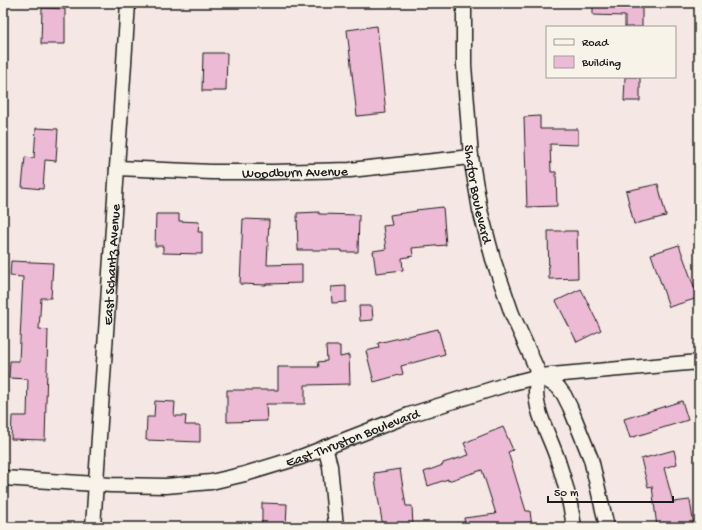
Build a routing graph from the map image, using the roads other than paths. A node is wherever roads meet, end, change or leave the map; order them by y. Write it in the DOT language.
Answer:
graph roads {
  1 [pos="128,3"];
  2 [pos="464,3"];
  3 [pos="471,156"];
  4 [pos="117,168"];
  5 [pos="699,362"];
  6 [pos="540,376"];
  7 [pos="325,447"];
  8 [pos="3,478"];
  9 [pos="96,483"];
  10 [pos="93,527"];
  11 [pos="336,527"];
  12 [pos="574,527"];
  13 [pos="607,527"];
  1 -- 4 [label="street, East Schantz Avenue"];
  2 -- 3 [label="street, Shafor Boulevard"];
  3 -- 4 [label="street, Woodburn Avenue"];
  3 -- 6 [label="street, Shafor Boulevard"];
  4 -- 9 [label="street, East Schantz Avenue"];
  5 -- 6 [label="street, East Thruston Boulevard"];
  6 -- 7 [label="street, East Thruston Boulevard"];
  6 -- 12 [label="street"];
  6 -- 13 [label="street"];
  7 -- 9 [label="street, East Thruston Boulevard"];
  7 -- 11 [label="street"];
  8 -- 9 [label="street, East Thruston Boulevard"];
  9 -- 10 [label="street, East Schantz Avenue"];
}
